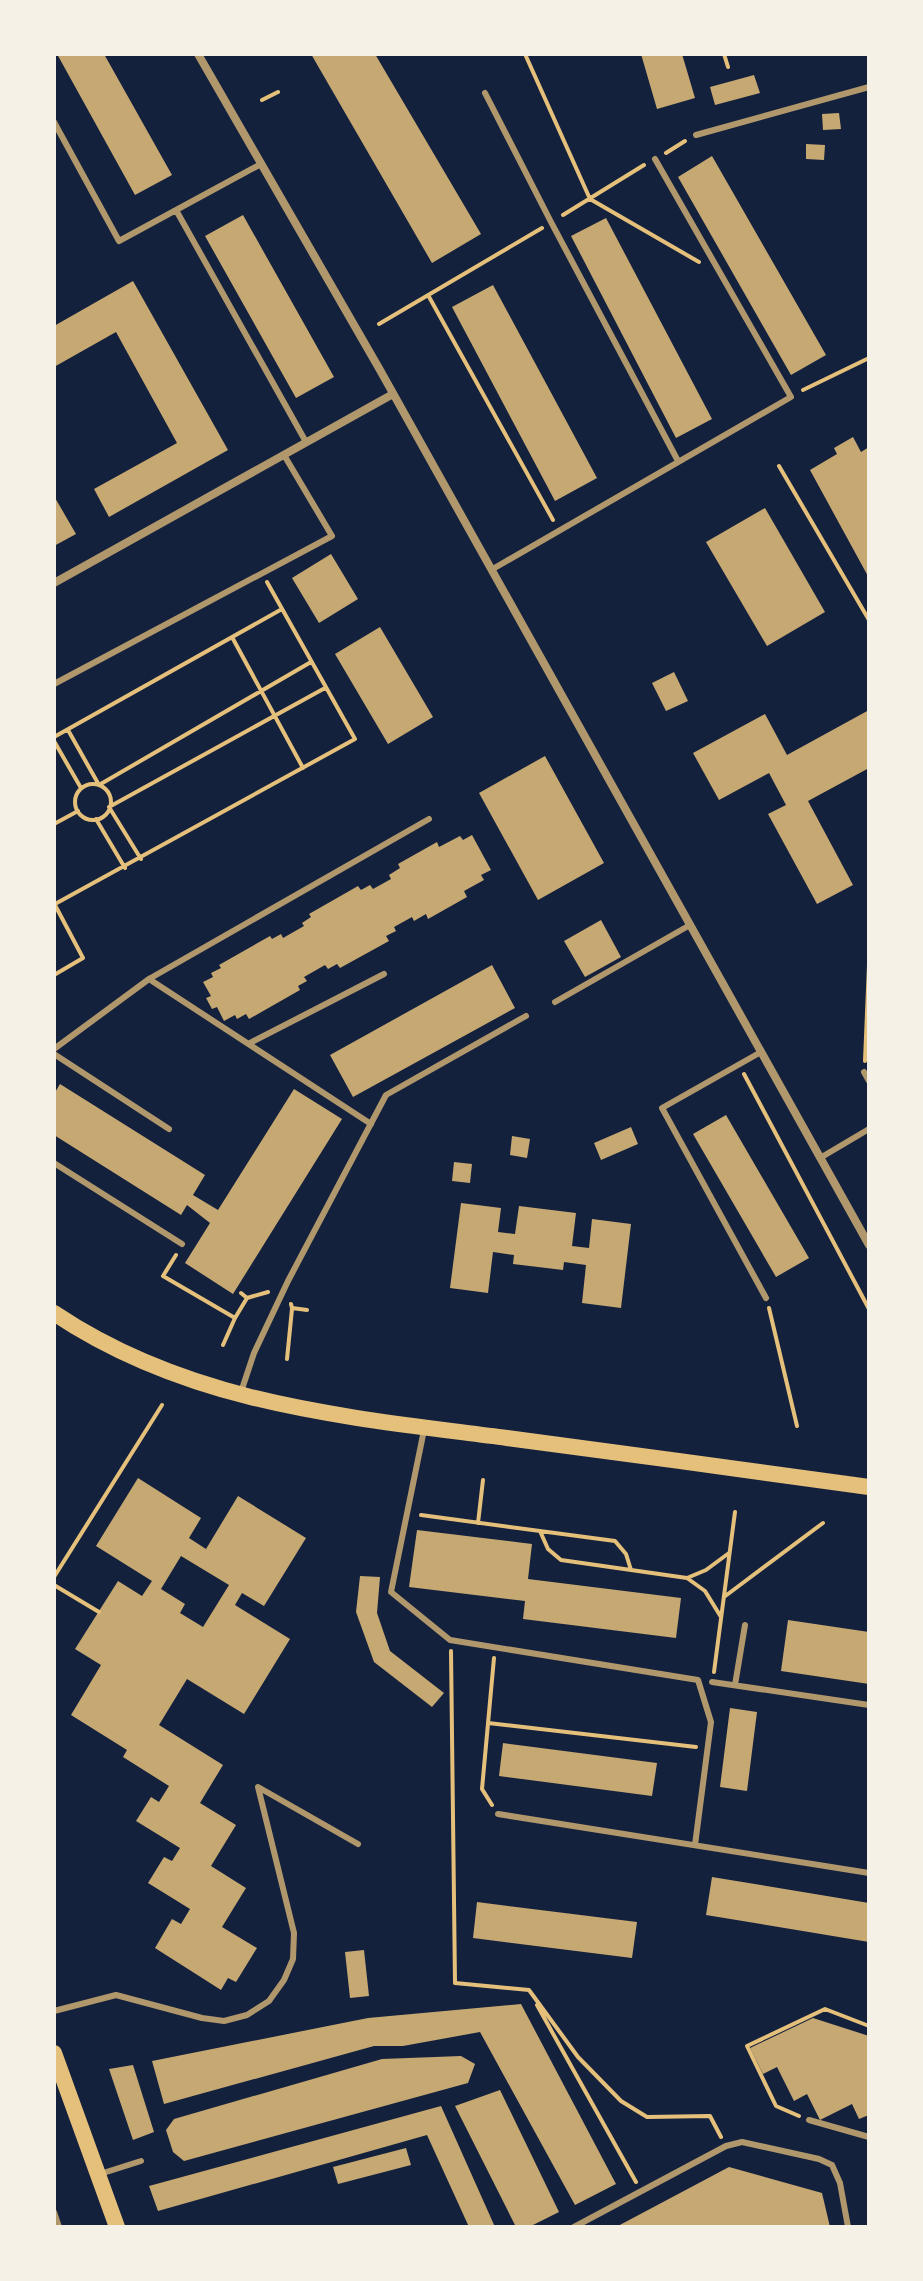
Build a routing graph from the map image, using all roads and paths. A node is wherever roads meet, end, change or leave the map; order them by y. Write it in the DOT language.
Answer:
graph roads {
  1 [pos="198,54"];
  2 [pos="525,54"];
  3 [pos="724,54"];
  4 [pos="728,67"];
  5 [pos="869,87"];
  6 [pos="278,92"];
  7 [pos="485,93"];
  8 [pos="262,100"];
  9 [pos="54,122"];
  10 [pos="696,135"];
  11 [pos="655,159"];
  12 [pos="261,164"];
  13 [pos="590,199"];
  14 [pos="176,210"];
  15 [pos="551,222"];
  16 [pos="722,275"];
  17 [pos="428,295"];
  18 [pos="379,324"];
  19 [pos="869,358"];
  20 [pos="809,387"];
  21 [pos="393,394"];
  22 [pos="306,442"];
  23 [pos="284,455"];
  24 [pos="678,461"];
  25 [pos="779,466"];
  26 [pos="559,530"];
  27 [pos="491,570"];
  28 [pos="263,573"];
  29 [pos="54,583"];
  30 [pos="282,609"];
  31 [pos="869,620"];
  32 [pos="232,637"];
  33 [pos="311,662"];
  34 [pos="54,684"];
  35 [pos="325,688"];
  36 [pos="261,691"];
  37 [pos="274,716"];
  38 [pos="68,730"];
  39 [pos="54,739"];
  40 [pos="303,768"];
  41 [pos="99,785"];
  42 [pos="81,788"];
  43 [pos="109,807"];
  44 [pos="78,811"];
  45 [pos="96,819"];
  46 [pos="429,819"];
  47 [pos="54,824"];
  48 [pos="141,859"];
  49 [pos="125,868"];
  50 [pos="54,904"];
  51 [pos="690,925"];
  52 [pos="869,965"];
  53 [pos="384,974"];
  54 [pos="54,975"];
  55 [pos="149,979"];
  56 [pos="555,1002"];
  57 [pos="526,1016"];
  58 [pos="250,1043"];
  59 [pos="54,1052"];
  60 [pos="761,1052"];
  61 [pos="739,1065"];
  62 [pos="864,1072"];
  63 [pos="869,1081"];
  64 [pos="371,1124"];
  65 [pos="169,1129"];
  66 [pos="869,1129"];
  67 [pos="820,1158"];
  68 [pos="54,1163"];
  69 [pos="182,1244"];
  70 [pos="869,1245"];
  71 [pos="247,1298"];
  72 [pos="766,1298"];
  73 [pos="292,1308"];
  74 [pos="869,1309"];
  75 [pos="54,1313"];
  76 [pos="235,1318"];
  77 [pos="223,1345"];
  78 [pos="287,1359"];
  79 [pos="239,1396"];
  80 [pos="162,1405"];
  81 [pos="797,1426"];
  82 [pos="424,1427"];
  83 [pos="483,1480"];
  84 [pos="869,1487"];
  85 [pos="735,1512"];
  86 [pos="406,1513"];
  87 [pos="478,1523"];
  88 [pos="823,1523"];
  89 [pos="540,1531"];
  90 [pos="730,1552"];
  91 [pos="631,1570"];
  92 [pos="54,1577"];
  93 [pos="687,1578"];
  94 [pos="54,1585"];
  95 [pos="724,1597"];
  96 [pos="99,1612"];
  97 [pos="721,1617"];
  98 [pos="745,1625"];
  99 [pos="450,1640"];
  100 [pos="495,1647"];
  101 [pos="712,1682"];
  102 [pos="735,1685"];
  103 [pos="869,1705"];
  104 [pos="488,1723"];
  105 [pos="708,1749"];
  106 [pos="498,1814"];
  107 [pos="358,1844"];
  108 [pos="695,1845"];
  109 [pos="869,1873"];
  110 [pos="529,1990"];
  111 [pos="54,2011"];
  112 [pos="869,2026"];
  113 [pos="55,2060"];
  114 [pos="809,2120"];
  115 [pos="869,2137"];
  116 [pos="726,2146"];
  117 [pos="141,2161"];
  118 [pos="97,2175"];
  119 [pos="641,2191"];
  120 [pos="54,2212"];
  121 [pos="59,2227"];
  122 [pos="117,2227"];
  123 [pos="574,2227"];
  124 [pos="848,2227"];
  1 -- 12 [label="street"];
  2 -- 13 [label="path"];
  3 -- 4 [label="path"];
  5 -- 10 [label="lane"];
  6 -- 8 [label="path"];
  7 -- 15 [label="lane"];
  9 -- 14 [label="lane"];
  10 -- 11 [label="path"];
  11 -- 13 [label="path"];
  11 -- 16 [label="lane"];
  12 -- 14 [label="lane"];
  12 -- 21 [label="street"];
  13 -- 15 [label="path"];
  13 -- 16 [label="path"];
  14 -- 22 [label="lane"];
  15 -- 17 [label="path"];
  15 -- 24 [label="lane"];
  16 -- 24 [label="lane"];
  17 -- 18 [label="path"];
  17 -- 26 [label="path"];
  19 -- 20 [label="path"];
  21 -- 22 [label="street"];
  21 -- 27 [label="street"];
  22 -- 23 [label="street"];
  23 -- 28 [label="lane"];
  23 -- 29 [label="street"];
  24 -- 26 [label="lane"];
  25 -- 31 [label="path"];
  26 -- 27 [label="lane"];
  27 -- 51 [label="street"];
  28 -- 30 [label="path"];
  28 -- 34 [label="lane"];
  30 -- 32 [label="path"];
  30 -- 33 [label="path"];
  32 -- 36 [label="path"];
  32 -- 38 [label="path"];
  33 -- 35 [label="path"];
  33 -- 36 [label="path"];
  35 -- 37 [label="path"];
  35 -- 40 [label="path"];
  36 -- 37 [label="path"];
  36 -- 41 [label="path"];
  37 -- 40 [label="path"];
  37 -- 43 [label="path"];
  38 -- 39 [label="path"];
  38 -- 41 [label="path"];
  39 -- 42 [label="path"];
  40 -- 48 [label="path"];
  41 -- 42 [label="path"];
  41 -- 43 [label="path"];
  42 -- 44 [label="path"];
  43 -- 45 [label="path"];
  43 -- 48 [label="path"];
  44 -- 45 [label="path"];
  44 -- 47 [label="path"];
  45 -- 49 [label="path"];
  46 -- 55 [label="lane"];
  48 -- 49 [label="path"];
  49 -- 50 [label="path"];
  50 -- 54 [label="path"];
  51 -- 56 [label="lane"];
  51 -- 60 [label="street"];
  52 -- 62 [label="path"];
  53 -- 58 [label="lane"];
  55 -- 58 [label="lane"];
  55 -- 59 [label="lane"];
  57 -- 64 [label="lane"];
  58 -- 64 [label="lane"];
  59 -- 65 [label="lane"];
  60 -- 61 [label="lane"];
  60 -- 67 [label="street"];
  61 -- 72 [label="lane"];
  61 -- 74 [label="path"];
  62 -- 63 [label="lane"];
  64 -- 79 [label="lane"];
  66 -- 67 [label="lane"];
  67 -- 70 [label="street"];
  68 -- 69 [label="lane"];
  69 -- 76 [label="path"];
  71 -- 76 [label="path"];
  72 -- 81 [label="path"];
  73 -- 78 [label="path"];
  75 -- 79 [label="main road"];
  76 -- 77 [label="path"];
  79 -- 82 [label="main road"];
  80 -- 92 [label="path"];
  82 -- 84 [label="main road"];
  82 -- 86 [label="lane"];
  83 -- 87 [label="path"];
  85 -- 90 [label="path"];
  86 -- 87 [label="path"];
  86 -- 99 [label="lane"];
  87 -- 89 [label="path"];
  88 -- 95 [label="path"];
  89 -- 91 [label="path"];
  89 -- 91 [label="path"];
  90 -- 93 [label="path"];
  90 -- 95 [label="path"];
  91 -- 93 [label="path"];
  93 -- 97 [label="path"];
  94 -- 96 [label="path"];
  95 -- 97 [label="path"];
  97 -- 101 [label="path"];
  98 -- 102 [label="lane"];
  99 -- 100 [label="lane"];
  99 -- 110 [label="path"];
  100 -- 104 [label="path"];
  100 -- 105 [label="lane"];
  101 -- 102 [label="lane"];
  102 -- 103 [label="lane"];
  104 -- 105 [label="path"];
  104 -- 106 [label="path"];
  105 -- 108 [label="lane"];
  106 -- 108 [label="lane"];
  107 -- 111 [label="lane"];
  108 -- 109 [label="lane"];
  110 -- 116 [label="path"];
  110 -- 119 [label="path"];
  112 -- 114 [label="path"];
  113 -- 118 [label="main road"];
  114 -- 115 [label="lane"];
  116 -- 119 [label="lane"];
  116 -- 124 [label="lane"];
  117 -- 118 [label="lane"];
  118 -- 122 [label="main road"];
  119 -- 123 [label="lane"];
  120 -- 121 [label="lane"];
}
